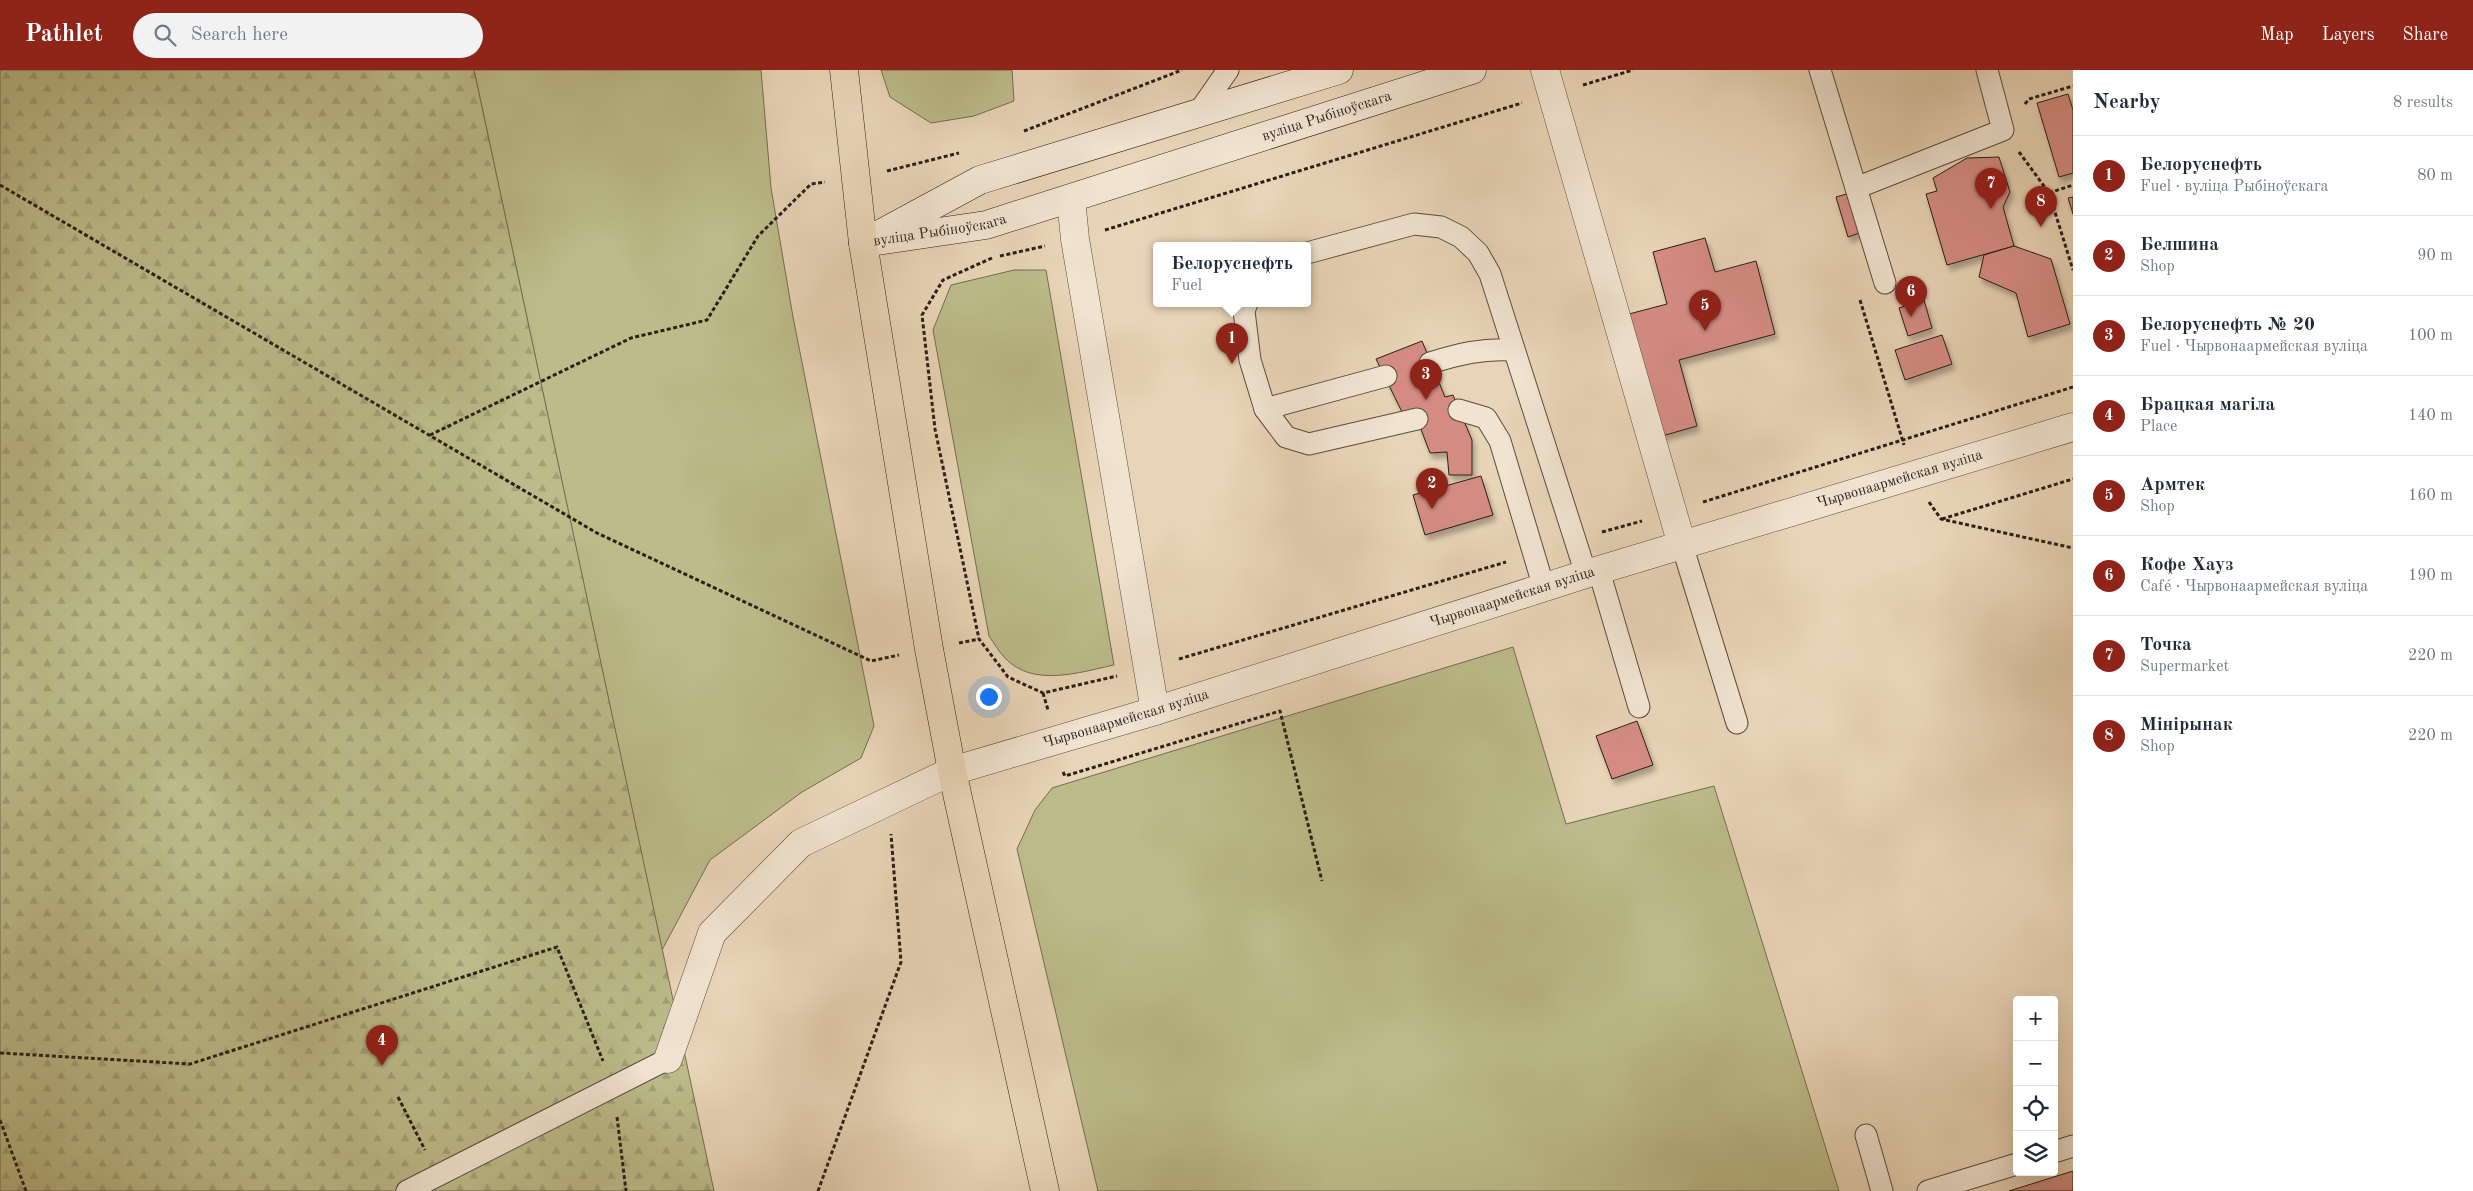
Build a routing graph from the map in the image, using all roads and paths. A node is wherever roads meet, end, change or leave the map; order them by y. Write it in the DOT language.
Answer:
graph roads {
  1 [pos="844,70"];
  2 [pos="1182,70"];
  3 [pos="1228,70"];
  4 [pos="1339,70"];
  5 [pos="1472,70"];
  6 [pos="1633,70"];
  7 [pos="1820,70"];
  8 [pos="1987,70"];
  9 [pos="1302,74"];
  10 [pos="1549,82"];
  11 [pos="2073,86"];
  12 [pos="1198,113"];
  13 [pos="2003,130"];
  14 [pos="1021,132"];
  15 [pos="967,151"];
  16 [pos="855,178"];
  17 [pos="0,185"];
  18 [pos="2073,185"];
  19 [pos="1856,188"];
  20 [pos="2049,193"];
  21 [pos="1071,198"];
  22 [pos="1075,239"];
  23 [pos="863,243"];
  24 [pos="1311,252"];
  25 [pos="2073,270"];
  26 [pos="1885,282"];
  27 [pos="1860,298"];
  28 [pos="1246,307"];
  29 [pos="1513,350"];
  30 [pos="1430,362"];
  31 [pos="1386,376"];
  32 [pos="2073,387"];
  33 [pos="1265,409"];
  34 [pos="1459,410"];
  35 [pos="1417,419"];
  36 [pos="2073,427"];
  37 [pos="430,435"];
  38 [pos="1903,441"];
  39 [pos="1912,477"];
  40 [pos="2073,478"];
  41 [pos="1670,512"];
  42 [pos="1941,519"];
  43 [pos="1576,540"];
  44 [pos="1682,545"];
  45 [pos="2073,548"];
  46 [pos="1534,553"];
  47 [pos="1593,573"];
  48 [pos="1544,588"];
  49 [pos="871,661"];
  50 [pos="1148,669"];
  51 [pos="1639,707"];
  52 [pos="1155,711"];
  53 [pos="1280,711"];
  54 [pos="1737,723"];
  55 [pos="952,771"];
  56 [pos="888,801"];
  57 [pos="1322,880"];
  58 [pos="0,1053"];
  59 [pos="668,1059"];
  60 [pos="614,1087"];
  61 [pos="398,1097"];
  62 [pos="0,1120"];
  63 [pos="1866,1135"];
  64 [pos="2073,1146"];
  65 [pos="2058,1151"];
  66 [pos="2013,1165"];
  67 [pos="437,1176"];
  68 [pos="26,1191"];
  69 [pos="407,1191"];
  70 [pos="626,1191"];
  71 [pos="818,1191"];
  72 [pos="1045,1191"];
  73 [pos="1882,1191"];
  74 [pos="1928,1191"];
  1 -- 16 [label="highway"];
  2 -- 14 [label="path"];
  3 -- 12 [label="lane"];
  4 -- 9 [label="street, вуліца Рыбіноўскага"];
  5 -- 21 [label="street, вуліца Рыбіноўскага"];
  6 -- 10 [label="path"];
  7 -- 19 [label="lane"];
  8 -- 13 [label="lane"];
  9 -- 12 [label="street, вуліца Рыбіноўскага"];
  10 -- 22 [label="path"];
  10 -- 41 [label="street"];
  11 -- 13 [label="path"];
  12 -- 23 [label="street, вуліца Рыбіноўскага"];
  13 -- 19 [label="lane"];
  13 -- 20 [label="path"];
  15 -- 16 [label="path"];
  16 -- 23 [label="highway"];
  16 -- 37 [label="path"];
  17 -- 37 [label="path"];
  18 -- 20 [label="path"];
  19 -- 26 [label="lane"];
  20 -- 25 [label="path"];
  21 -- 22 [label="street"];
  21 -- 23 [label="street, вуліца Рыбіноўскага"];
  22 -- 50 [label="street"];
  22 -- 50 [label="path"];
  23 -- 55 [label="highway"];
  24 -- 29 [label="lane"];
  27 -- 38 [label="path"];
  28 -- 33 [label="lane"];
  29 -- 30 [label="lane"];
  29 -- 43 [label="lane"];
  31 -- 33 [label="lane"];
  32 -- 38 [label="path"];
  33 -- 35 [label="lane"];
  34 -- 46 [label="lane"];
  36 -- 39 [label="street, Чырвонаармейская вуліца"];
  37 -- 49 [label="path"];
  38 -- 39 [label="path"];
  38 -- 41 [label="path"];
  39 -- 42 [label="path"];
  39 -- 44 [label="street, Чырвонаармейская вуліца"];
  40 -- 42 [label="path"];
  41 -- 43 [label="path"];
  41 -- 44 [label="street"];
  42 -- 45 [label="path"];
  43 -- 47 [label="lane"];
  44 -- 47 [label="street, Чырвонаармейская вуліца"];
  44 -- 54 [label="lane"];
  46 -- 48 [label="lane"];
  46 -- 50 [label="path"];
  47 -- 48 [label="street, Чырвонаармейская вуліца"];
  47 -- 51 [label="lane"];
  48 -- 52 [label="street, Чырвонаармейская вуліца"];
  50 -- 52 [label="street"];
  52 -- 55 [label="street, Чырвонаармейская вуліца"];
  53 -- 57 [label="path"];
  55 -- 56 [label="street, Чырвонаармейская вуліца"];
  55 -- 72 [label="highway"];
  56 -- 59 [label="street, Чырвонаармейская вуліца"];
  56 -- 71 [label="path"];
  58 -- 60 [label="path"];
  59 -- 60 [label="lane"];
  60 -- 67 [label="lane"];
  60 -- 70 [label="path"];
  61 -- 67 [label="path"];
  62 -- 68 [label="path"];
  63 -- 73 [label="lane"];
  64 -- 65 [label="lane"];
  66 -- 74 [label="lane"];
  67 -- 69 [label="lane"];
}
